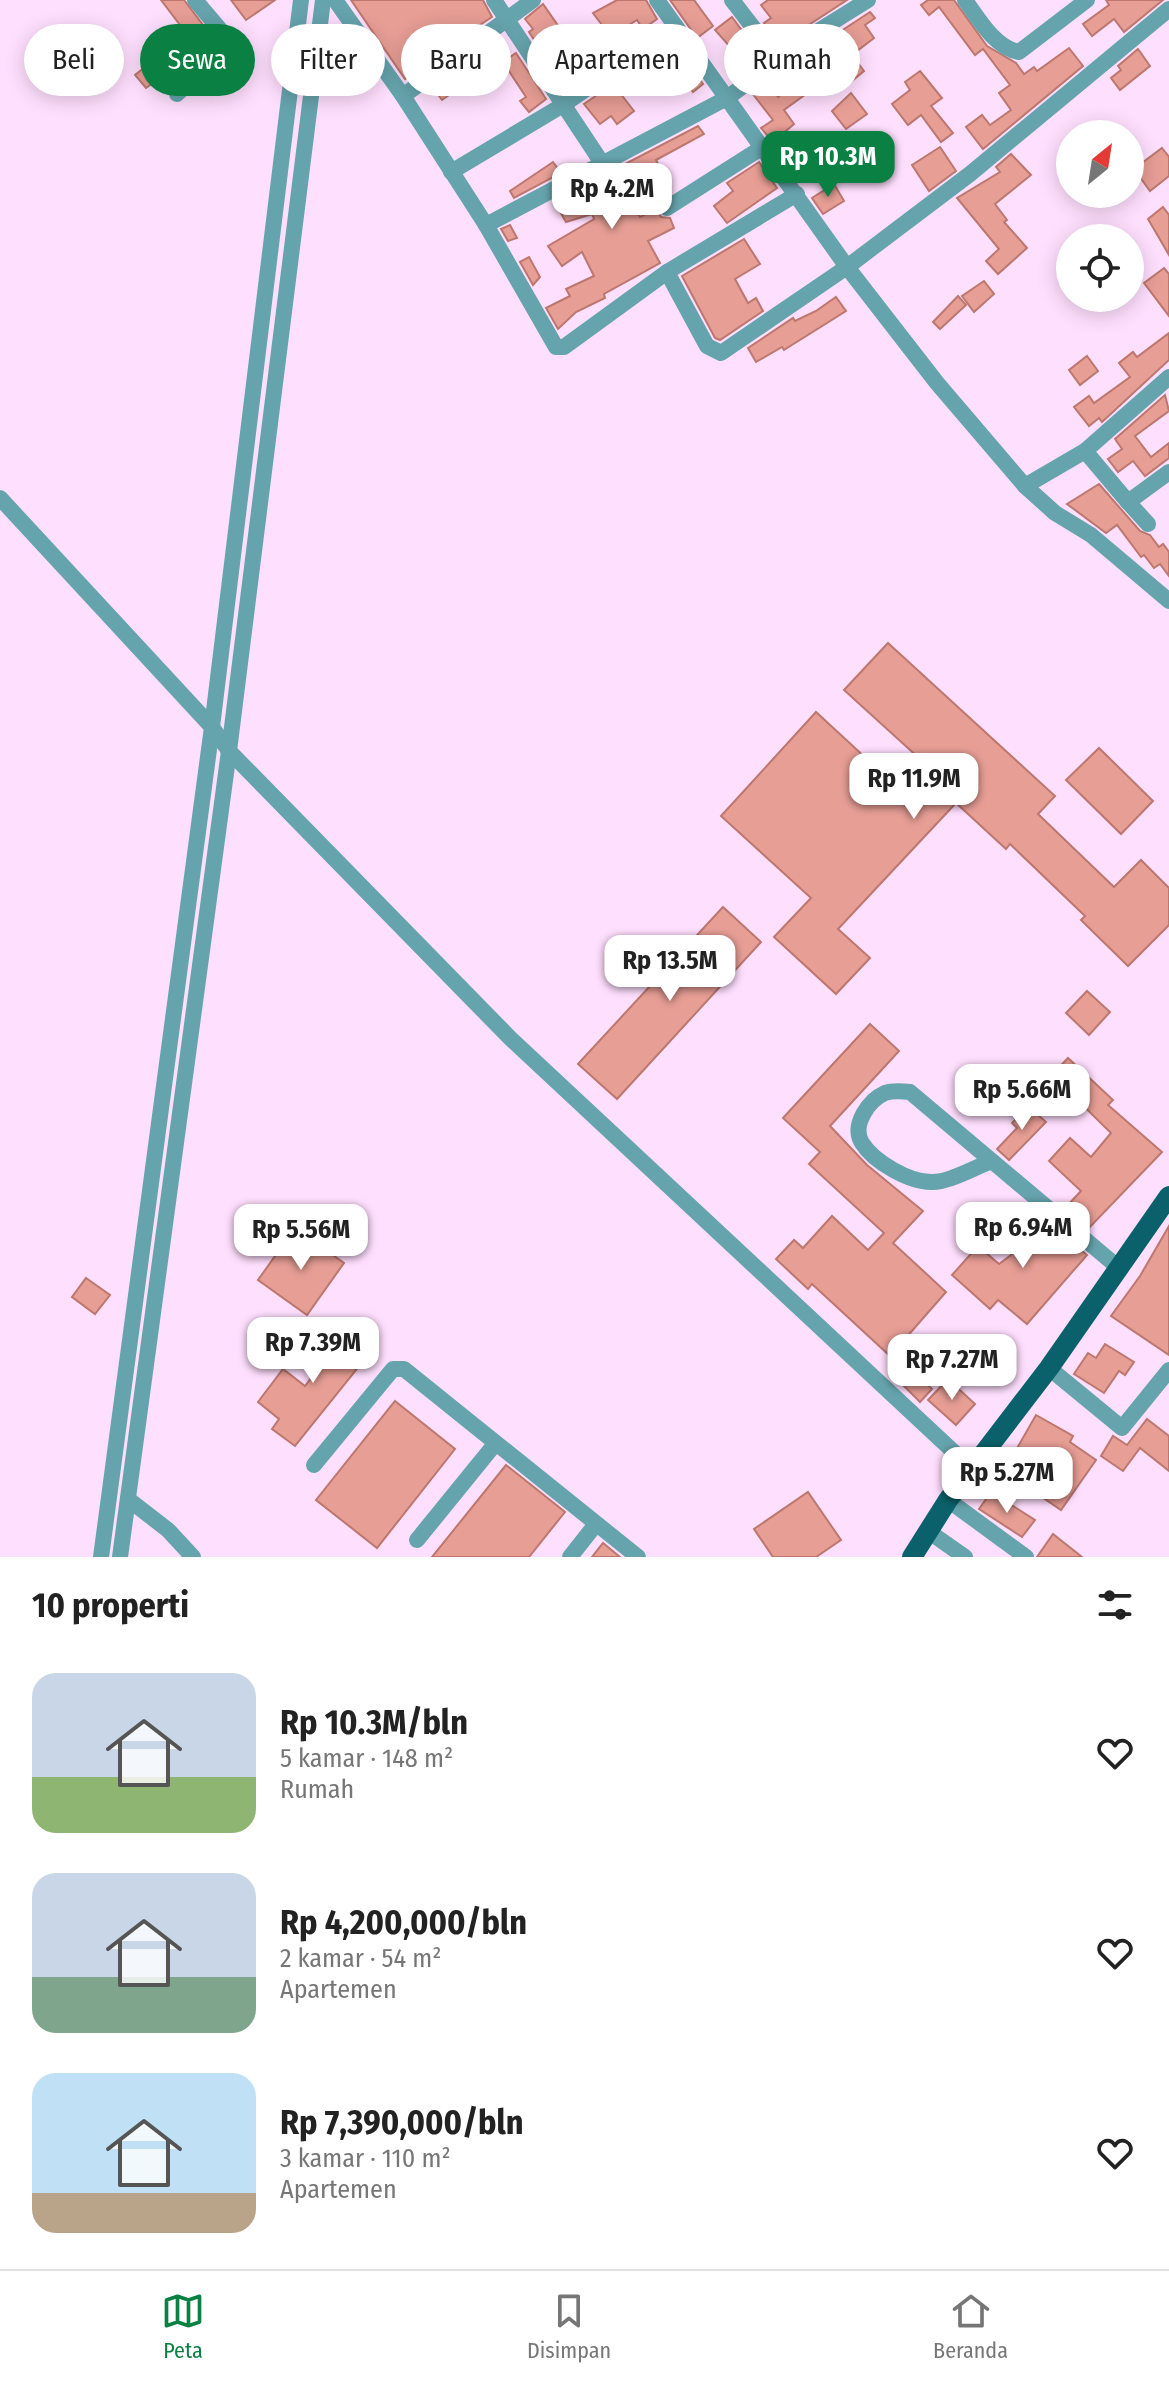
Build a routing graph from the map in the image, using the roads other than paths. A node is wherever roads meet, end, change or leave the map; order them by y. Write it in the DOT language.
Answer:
graph roads {
  1 [pos="195,0"];
  2 [pos="301,0"];
  3 [pos="323,0"];
  4 [pos="335,0"];
  5 [pos="494,0"];
  6 [pos="533,0"];
  7 [pos="657,0"];
  8 [pos="732,0"];
  9 [pos="965,0"];
  10 [pos="1087,0"];
  11 [pos="866,1"];
  12 [pos="1169,9"];
  13 [pos="507,20"];
  14 [pos="215,24"];
  15 [pos="502,24"];
  16 [pos="674,24"];
  17 [pos="750,24"];
  18 [pos="833,24"];
  19 [pos="708,72"];
  20 [pos="401,93"];
  21 [pos="403,96"];
  22 [pos="576,96"];
  23 [pos="730,96"];
  24 [pos="727,98"];
  25 [pos="563,105"];
  26 [pos="763,147"];
  27 [pos="602,163"];
  28 [pos="451,172"];
  29 [pos="797,194"];
  30 [pos="667,208"];
  31 [pos="486,225"];
  32 [pos="847,267"];
  33 [pos="667,272"];
  34 [pos="1169,377"];
  35 [pos="1085,451"];
  36 [pos="1169,472"];
  37 [pos="1025,486"];
  38 [pos="0,498"];
  39 [pos="1128,502"];
  40 [pos="1148,524"];
  41 [pos="1169,601"];
  42 [pos="212,727"];
  43 [pos="229,751"];
  44 [pos="990,1162"];
  45 [pos="1169,1196"];
  46 [pos="1119,1268"];
  47 [pos="1049,1368"];
  48 [pos="1169,1370"];
  49 [pos="495,1444"];
  50 [pos="314,1465"];
  51 [pos="971,1468"];
  52 [pos="128,1499"];
  53 [pos="948,1500"];
  54 [pos="596,1524"];
  55 [pos="928,1531"];
  56 [pos="417,1540"];
  57 [pos="101,1557"];
  58 [pos="120,1557"];
  59 [pos="193,1557"];
  60 [pos="570,1557"];
  61 [pos="638,1557"];
  62 [pos="912,1557"];
  63 [pos="965,1557"];
  64 [pos="1026,1557"];
  1 -- 14 [label="street"];
  2 -- 42 [label="street"];
  3 -- 43 [label="street"];
  4 -- 20 [label="street"];
  5 -- 13 [label="street"];
  6 -- 13 [label="street"];
  7 -- 16 [label="street"];
  8 -- 17 [label="street"];
  9 -- 10 [label="street"];
  11 -- 18 [label="street"];
  12 -- 32 [label="street"];
  13 -- 15 [label="street"];
  13 -- 25 [label="street"];
  19 -- 24 [label="street"];
  21 -- 28 [label="street"];
  22 -- 25 [label="street"];
  23 -- 24 [label="street"];
  24 -- 26 [label="street"];
  24 -- 27 [label="street"];
  25 -- 27 [label="street"];
  25 -- 28 [label="street"];
  26 -- 29 [label="street"];
  26 -- 30 [label="street"];
  27 -- 31 [label="street"];
  28 -- 31 [label="street"];
  29 -- 32 [label="street"];
  29 -- 33 [label="street"];
  31 -- 33 [label="street"];
  32 -- 33 [label="street"];
  32 -- 37 [label="street"];
  34 -- 35 [label="street"];
  35 -- 37 [label="street"];
  35 -- 39 [label="street"];
  36 -- 39 [label="street"];
  37 -- 41 [label="street"];
  38 -- 42 [label="street"];
  39 -- 40 [label="street"];
  42 -- 43 [label="street"];
  42 -- 57 [label="street"];
  43 -- 51 [label="street"];
  43 -- 52 [label="street"];
  44 -- 44 [label="street"];
  44 -- 46 [label="street"];
  45 -- 46 [label="main road"];
  46 -- 47 [label="main road"];
  47 -- 48 [label="street"];
  47 -- 51 [label="main road"];
  49 -- 50 [label="street"];
  49 -- 54 [label="street"];
  49 -- 56 [label="street"];
  51 -- 53 [label="main road"];
  52 -- 58 [label="street"];
  52 -- 59 [label="street"];
  53 -- 55 [label="main road"];
  53 -- 64 [label="street"];
  54 -- 60 [label="street"];
  54 -- 61 [label="street"];
  55 -- 62 [label="main road"];
  55 -- 63 [label="street"];
}
